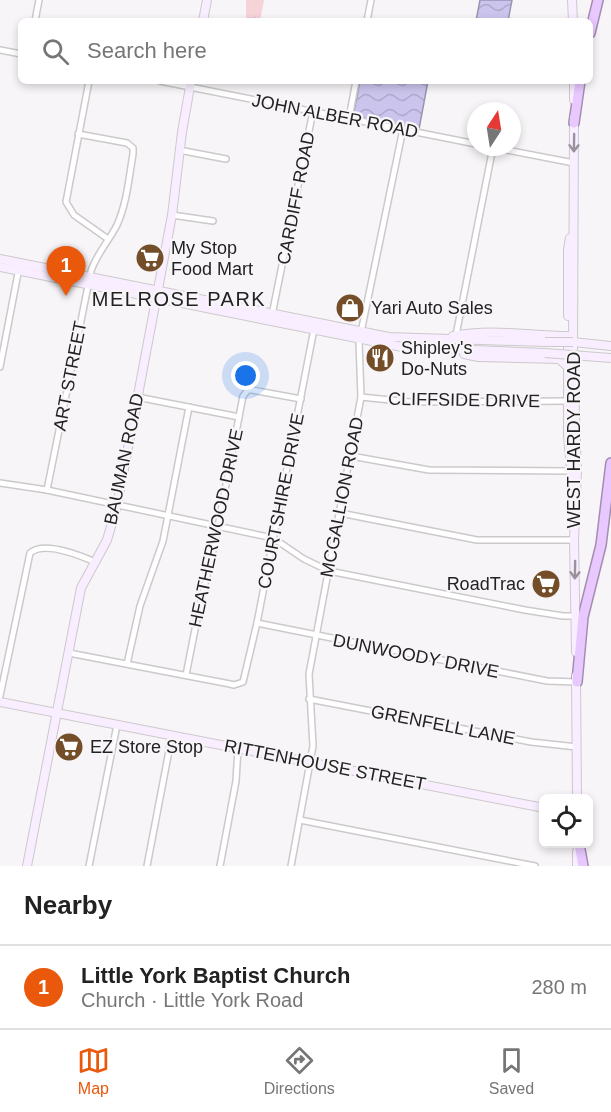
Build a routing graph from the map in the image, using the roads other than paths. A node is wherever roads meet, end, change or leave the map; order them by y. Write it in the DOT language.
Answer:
graph roads {
  1 [pos="39,0"];
  2 [pos="207,0"];
  3 [pos="371,0"];
  4 [pos="572,0"];
  5 [pos="598,0"];
  6 [pos="36,18"];
  7 [pos="204,18"];
  8 [pos="368,18"];
  9 [pos="573,18"];
  10 [pos="593,21"];
  11 [pos="0,50"];
  12 [pos="18,53"];
  13 [pos="88,84"];
  14 [pos="190,84"];
  15 [pos="355,84"];
  16 [pos="574,84"];
  17 [pos="580,84"];
  18 [pos="313,111"];
  19 [pos="349,118"];
  20 [pos="574,123"];
  21 [pos="403,129"];
  22 [pos="78,134"];
  23 [pos="467,142"];
  24 [pos="179,150"];
  25 [pos="521,153"];
  26 [pos="490,156"];
  27 [pos="226,159"];
  28 [pos="574,163"];
  29 [pos="172,215"];
  30 [pos="574,219"];
  31 [pos="213,221"];
  32 [pos="108,239"];
  33 [pos="0,259"];
  34 [pos="0,267"];
  35 [pos="19,267"];
  36 [pos="89,281"];
  37 [pos="157,294"];
  38 [pos="272,316"];
  39 [pos="314,329"];
  40 [pos="361,335"];
  41 [pos="456,335"];
  42 [pos="440,339"];
  43 [pos="547,339"];
  44 [pos="571,339"];
  45 [pos="611,346"];
  46 [pos="442,350"];
  47 [pos="573,353"];
  48 [pos="611,358"];
  49 [pos="554,359"];
  50 [pos="567,366"];
  51 [pos="0,367"];
  52 [pos="137,397"];
  53 [pos="361,397"];
  54 [pos="301,399"];
  55 [pos="568,401"];
  56 [pos="189,407"];
  57 [pos="239,417"];
  58 [pos="351,456"];
  59 [pos="611,463"];
  60 [pos="570,471"];
  61 [pos="0,483"];
  62 [pos="47,490"];
  63 [pos="117,506"];
  64 [pos="575,512"];
  65 [pos="340,513"];
  66 [pos="168,516"];
  67 [pos="218,526"];
  68 [pos="273,538"];
  69 [pos="574,540"];
  70 [pos="94,562"];
  71 [pos="329,572"];
  72 [pos="575,616"];
  73 [pos="257,623"];
  74 [pos="316,636"];
  75 [pos="69,653"];
  76 [pos="128,664"];
  77 [pos="3,667"];
  78 [pos="186,675"];
  79 [pos="577,682"];
  80 [pos="0,696"];
  81 [pos="309,699"];
  82 [pos="0,702"];
  83 [pos="56,713"];
  84 [pos="117,724"];
  85 [pos="172,735"];
  86 [pos="577,747"];
  87 [pos="238,748"];
  88 [pos="311,763"];
  89 [pos="577,794"];
  90 [pos="539,807"];
  91 [pos="300,820"];
  92 [pos="578,848"];
  93 [pos="579,848"];
  94 [pos="27,866"];
  95 [pos="89,866"];
  96 [pos="147,866"];
  97 [pos="220,866"];
  98 [pos="291,866"];
  99 [pos="535,866"];
  100 [pos="578,866"];
  101 [pos="583,866"];
  1 -- 6 [label="street"];
  2 -- 7 [label="main road"];
  3 -- 8 [label="street"];
  4 -- 9 [label="main road"];
  5 -- 10 [label="highway"];
  11 -- 12 [label="street"];
  13 -- 22 [label="street"];
  14 -- 18 [label="street, JOHN ALBER ROAD"];
  14 -- 24 [label="main road, BAUMAN ROAD"];
  15 -- 19 [label="street"];
  16 -- 20 [label="main road, WEST HARDY ROAD"];
  17 -- 20 [label="highway"];
  18 -- 19 [label="street, JOHN ALBER ROAD"];
  18 -- 38 [label="street, CARDIFF ROAD"];
  19 -- 21 [label="street, JOHN ALBER ROAD"];
  20 -- 28 [label="main road, WEST HARDY ROAD, one-way"];
  21 -- 23 [label="street, JOHN ALBER ROAD"];
  21 -- 40 [label="street, MCGALLION ROAD"];
  22 -- 32 [label="street"];
  22 -- 32 [label="street, ART STREET"];
  24 -- 27 [label="street"];
  24 -- 29 [label="main road, BAUMAN ROAD"];
  25 -- 28 [label="street"];
  26 -- 41 [label="street"];
  28 -- 30 [label="main road, WEST HARDY ROAD"];
  29 -- 31 [label="street"];
  29 -- 37 [label="main road, BAUMAN ROAD"];
  30 -- 44 [label="main road, WEST HARDY ROAD"];
  30 -- 44 [label="main road"];
  32 -- 36 [label="street, ART STREET"];
  33 -- 35 [label="main road"];
  34 -- 35 [label="main road"];
  35 -- 36 [label="main road"];
  35 -- 51 [label="street"];
  36 -- 37 [label="main road"];
  36 -- 62 [label="street, ART STREET"];
  37 -- 38 [label="main road"];
  37 -- 52 [label="main road, BAUMAN ROAD"];
  38 -- 39 [label="main road"];
  38 -- 40 [label="main road"];
  39 -- 40 [label="main road"];
  39 -- 54 [label="street, COURTSHIRE DRIVE"];
  40 -- 42 [label="main road"];
  40 -- 46 [label="main road"];
  40 -- 53 [label="street, MCGALLION ROAD"];
  41 -- 42 [label="main road"];
  41 -- 43 [label="main road"];
  42 -- 43 [label="main road"];
  43 -- 44 [label="main road, bridge"];
  43 -- 49 [label="main road"];
  44 -- 45 [label="main road"];
  44 -- 47 [label="main road, WEST HARDY ROAD, bridge"];
  44 -- 50 [label="main road"];
  46 -- 47 [label="main road, bridge"];
  46 -- 49 [label="main road"];
  47 -- 48 [label="main road, bridge"];
  47 -- 64 [label="main road, WEST HARDY ROAD"];
  49 -- 50 [label="main road"];
  50 -- 55 [label="main road"];
  52 -- 56 [label="street"];
  52 -- 63 [label="main road, BAUMAN ROAD"];
  53 -- 55 [label="street, CLIFFSIDE DRIVE"];
  53 -- 58 [label="street, MCGALLION ROAD"];
  54 -- 57 [label="street, HEATHERWOOD DRIVE"];
  54 -- 68 [label="street, COURTSHIRE DRIVE"];
  55 -- 60 [label="main road"];
  56 -- 57 [label="street"];
  56 -- 66 [label="street"];
  57 -- 67 [label="street, HEATHERWOOD DRIVE"];
  58 -- 60 [label="street"];
  58 -- 65 [label="street, MCGALLION ROAD"];
  59 -- 79 [label="highway"];
  60 -- 64 [label="main road"];
  61 -- 62 [label="street"];
  62 -- 63 [label="street"];
  63 -- 66 [label="street"];
  63 -- 70 [label="main road, BAUMAN ROAD"];
  64 -- 69 [label="main road, WEST HARDY ROAD"];
  65 -- 69 [label="street"];
  65 -- 71 [label="street, MCGALLION ROAD"];
  66 -- 67 [label="street"];
  66 -- 76 [label="street"];
  67 -- 68 [label="street"];
  67 -- 78 [label="street, HEATHERWOOD DRIVE"];
  68 -- 71 [label="street"];
  68 -- 73 [label="street, COURTSHIRE DRIVE"];
  69 -- 72 [label="main road, WEST HARDY ROAD, one-way"];
  70 -- 75 [label="main road, BAUMAN ROAD"];
  70 -- 77 [label="street"];
  71 -- 72 [label="street"];
  71 -- 74 [label="street, MCGALLION ROAD"];
  72 -- 79 [label="main road, WEST HARDY ROAD"];
  73 -- 74 [label="street, DUNWOODY DRIVE"];
  73 -- 78 [label="street, COURTSHIRE DRIVE"];
  74 -- 79 [label="street, DUNWOODY DRIVE"];
  74 -- 81 [label="street, MCGALLION ROAD"];
  75 -- 76 [label="street"];
  75 -- 83 [label="main road, BAUMAN ROAD"];
  76 -- 78 [label="street"];
  77 -- 80 [label="street"];
  79 -- 86 [label="main road, WEST HARDY ROAD"];
  81 -- 86 [label="street, GRENFELL LANE"];
  81 -- 88 [label="street, MCGALLION ROAD"];
  82 -- 83 [label="main road, RITTENHOUSE STREET"];
  83 -- 84 [label="main road, RITTENHOUSE STREET"];
  83 -- 94 [label="main road, BAUMAN ROAD"];
  84 -- 85 [label="main road, RITTENHOUSE STREET"];
  84 -- 95 [label="street"];
  85 -- 87 [label="main road, RITTENHOUSE STREET"];
  85 -- 96 [label="street"];
  86 -- 89 [label="main road, WEST HARDY ROAD"];
  87 -- 88 [label="main road, RITTENHOUSE STREET"];
  87 -- 97 [label="street"];
  88 -- 90 [label="main road, RITTENHOUSE STREET"];
  88 -- 91 [label="street, MCGALLION ROAD"];
  91 -- 98 [label="street, MCGALLION ROAD"];
  91 -- 99 [label="street"];
  92 -- 100 [label="main road"];
  93 -- 101 [label="highway"];
}
